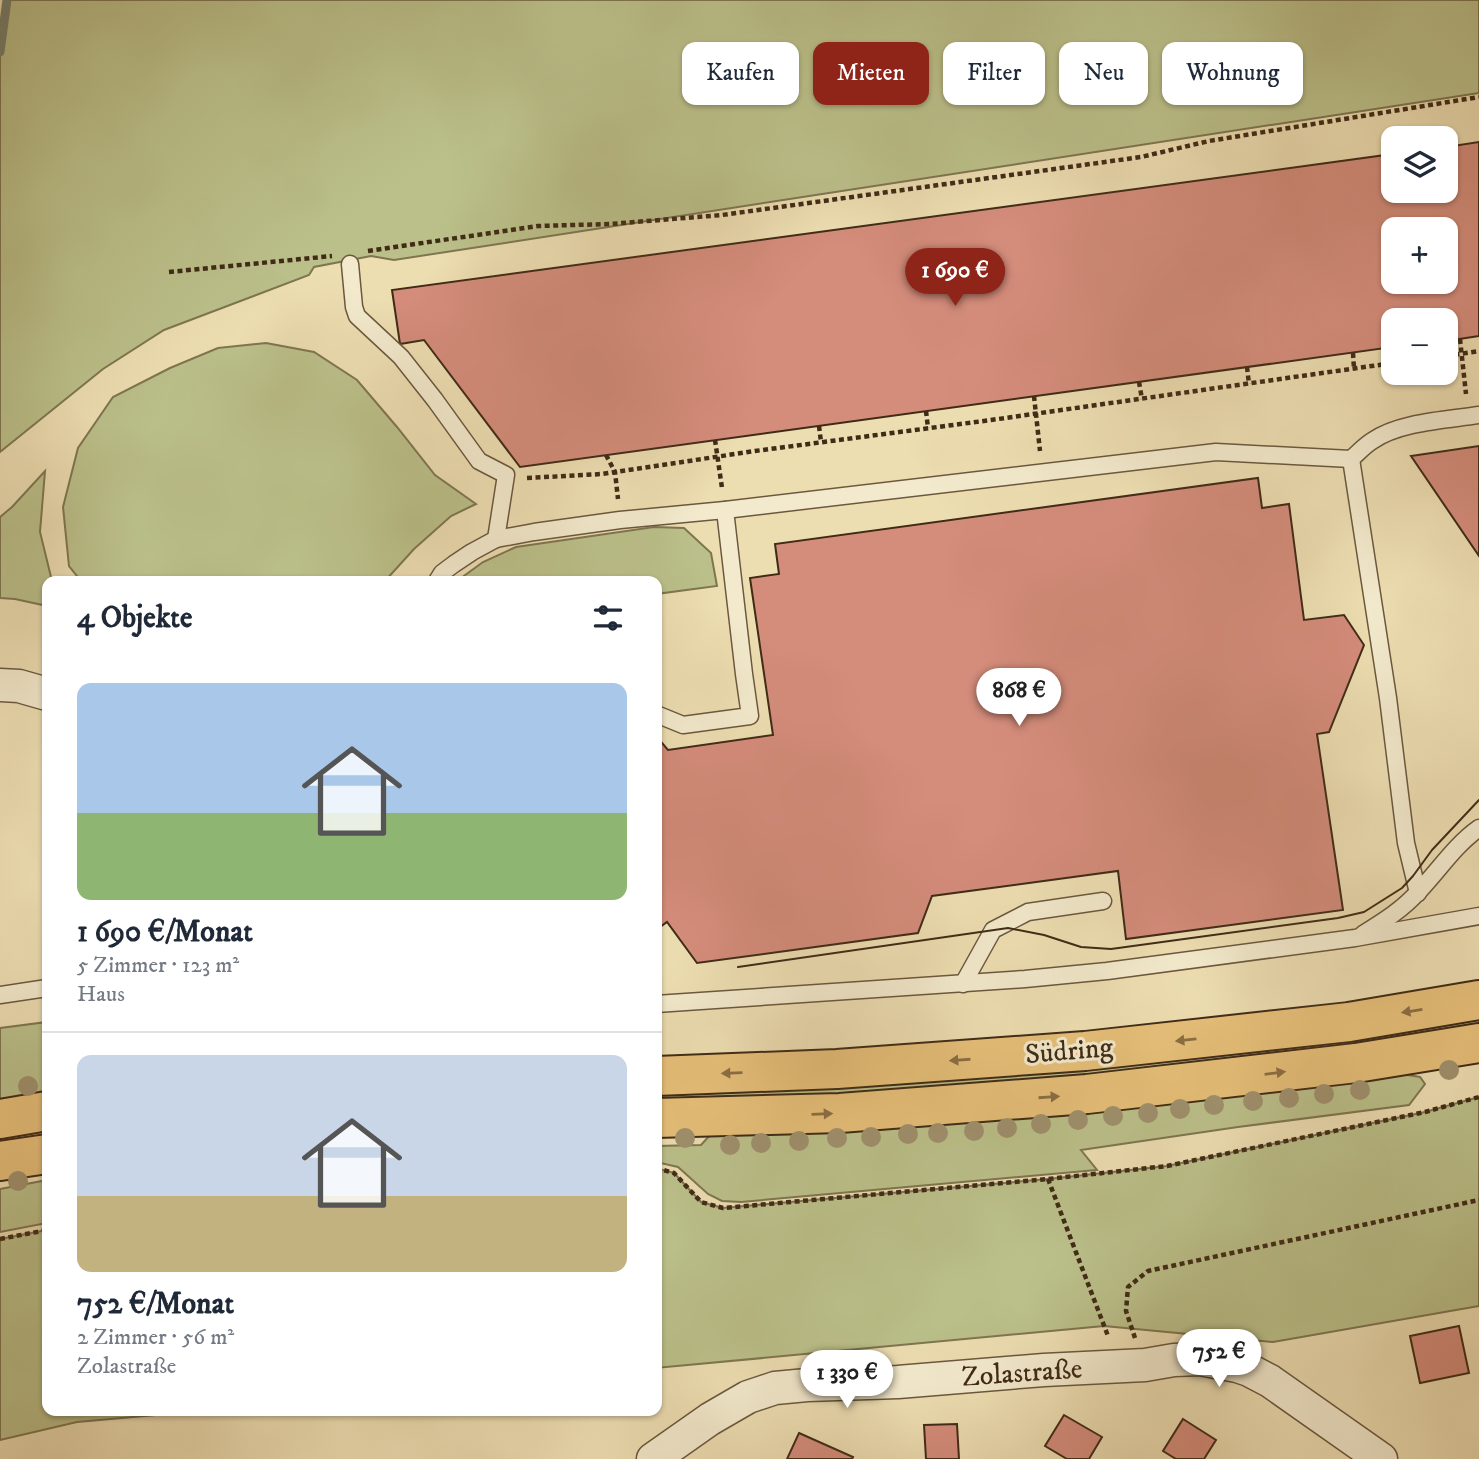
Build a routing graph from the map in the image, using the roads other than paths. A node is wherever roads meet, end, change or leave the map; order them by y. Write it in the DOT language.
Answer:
graph roads {
  1 [pos="350,264"];
  2 [pos="1474,416"];
  3 [pos="1351,459"];
  4 [pos="725,510"];
  5 [pos="496,539"];
  6 [pos="440,576"];
  7 [pos="0,685"];
  8 [pos="42,693"];
  9 [pos="662,716"];
  10 [pos="1479,828"];
  11 [pos="1418,893"];
  12 [pos="1103,901"];
  13 [pos="1479,916"];
  14 [pos="1355,938"];
  15 [pos="963,984"];
  16 [pos="42,989"];
  17 [pos="0,995"];
  18 [pos="1479,1000"];
  19 [pos="662,1004"];
  20 [pos="1479,1043"];
  21 [pos="662,1076"];
  22 [pos="42,1112"];
  23 [pos="662,1118"];
  24 [pos="0,1119"];
  25 [pos="42,1155"];
  26 [pos="0,1161"];
  27 [pos="653,1459"];
  28 [pos="1381,1459"];
  1 -- 5 [label="lane"];
  2 -- 3 [label="lane"];
  3 -- 4 [label="lane"];
  3 -- 11 [label="lane"];
  4 -- 5 [label="lane"];
  4 -- 9 [label="lane"];
  5 -- 6 [label="lane"];
  7 -- 8 [label="street"];
  10 -- 11 [label="lane"];
  11 -- 14 [label="lane"];
  12 -- 15 [label="lane"];
  13 -- 14 [label="lane"];
  14 -- 15 [label="lane"];
  15 -- 19 [label="lane"];
  16 -- 17 [label="lane"];
  18 -- 21 [label="main road, Südring, one-way"];
  23 -- 20 [label="main road, Südring, one-way"];
  22 -- 24 [label="main road"];
  25 -- 26 [label="main road"];
  27 -- 28 [label="street, Zolastraße"];
}
